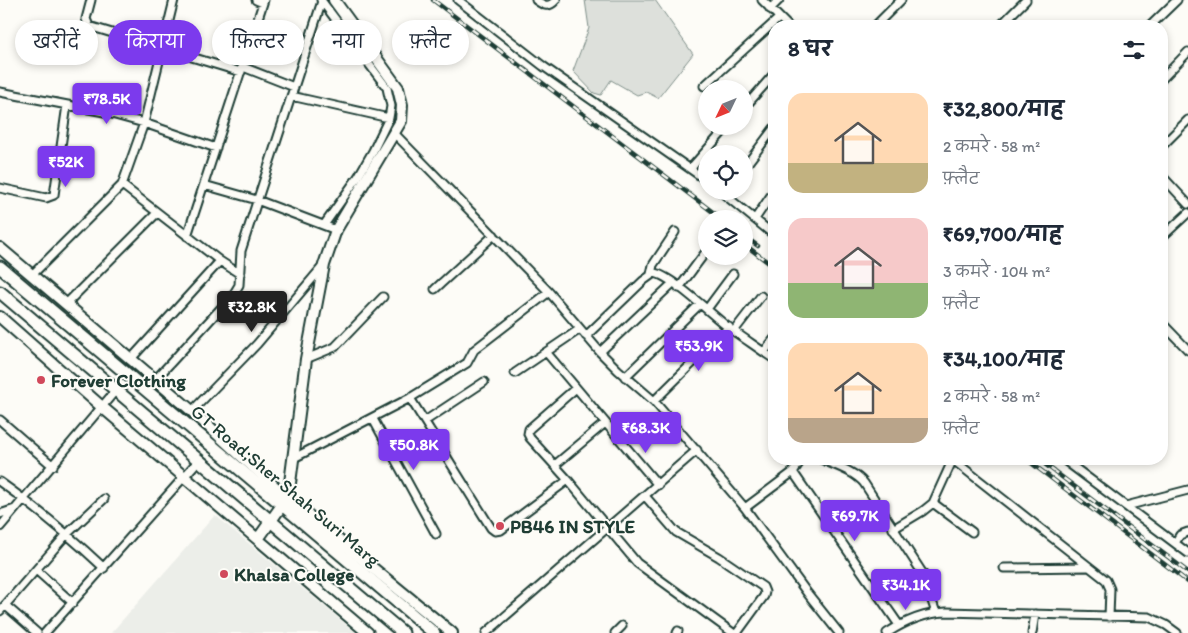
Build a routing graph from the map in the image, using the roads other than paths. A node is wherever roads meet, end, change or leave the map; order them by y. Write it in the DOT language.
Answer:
graph roads {
  1 [pos="91,0"];
  2 [pos="174,0"];
  3 [pos="256,0"];
  4 [pos="321,0"];
  5 [pos="334,0"];
  6 [pos="458,0"];
  7 [pos="536,0"];
  8 [pos="556,0"];
  9 [pos="762,0"];
  10 [pos="780,0"];
  11 [pos="901,0"];
  12 [pos="1026,0"];
  13 [pos="1177,0"];
  14 [pos="264,1"];
  15 [pos="770,9"];
  16 [pos="779,18"];
  17 [pos="169,20"];
  18 [pos="781,20"];
  19 [pos="880,20"];
  20 [pos="1006,20"];
  21 [pos="1156,20"];
  22 [pos="768,28"];
  23 [pos="108,32"];
  24 [pos="1188,52"];
  25 [pos="202,59"];
  26 [pos="158,65"];
  27 [pos="242,69"];
  28 [pos="1168,73"];
  29 [pos="711,80"];
  30 [pos="768,81"];
  31 [pos="294,86"];
  32 [pos="0,92"];
  33 [pos="291,96"];
  34 [pos="753,98"];
  35 [pos="67,105"];
  36 [pos="389,118"];
  37 [pos="144,123"];
  38 [pos="1187,124"];
  39 [pos="395,134"];
  40 [pos="720,135"];
  41 [pos="768,136"];
  42 [pos="1168,141"];
  43 [pos="216,148"];
  44 [pos="753,156"];
  45 [pos="691,168"];
  46 [pos="698,174"];
  47 [pos="1168,183"];
  48 [pos="122,185"];
  49 [pos="204,185"];
  50 [pos="0,188"];
  51 [pos="257,200"];
  52 [pos="733,200"];
  53 [pos="768,200"];
  54 [pos="1188,204"];
  55 [pos="157,213"];
  56 [pos="1188,213"];
  57 [pos="755,219"];
  58 [pos="324,226"];
  59 [pos="336,230"];
  60 [pos="768,230"];
  61 [pos="675,232"];
  62 [pos="1168,232"];
  63 [pos="494,235"];
  64 [pos="187,236"];
  65 [pos="0,248"];
  66 [pos="220,261"];
  67 [pos="698,263"];
  68 [pos="324,265"];
  69 [pos="0,266"];
  70 [pos="240,274"];
  71 [pos="651,274"];
  72 [pos="733,274"];
  73 [pos="32,276"];
  74 [pos="673,283"];
  75 [pos="680,288"];
  76 [pos="435,289"];
  77 [pos="549,292"];
  78 [pos="0,293"];
  79 [pos="761,296"];
  80 [pos="383,297"];
  81 [pos="66,304"];
  82 [pos="700,304"];
  83 [pos="707,310"];
  84 [pos="0,317"];
  85 [pos="580,329"];
  86 [pos="732,329"];
  87 [pos="1168,329"];
  88 [pos="586,336"];
  89 [pos="768,347"];
  90 [pos="1188,350"];
  91 [pos="546,352"];
  92 [pos="600,352"];
  93 [pos="764,352"];
  94 [pos="768,355"];
  95 [pos="306,359"];
  96 [pos="130,360"];
  97 [pos="515,373"];
  98 [pos="626,377"];
  99 [pos="155,380"];
  100 [pos="484,382"];
  101 [pos="576,388"];
  102 [pos="116,390"];
  103 [pos="410,398"];
  104 [pos="654,401"];
  105 [pos="102,407"];
  106 [pos="192,411"];
  107 [pos="373,419"];
  108 [pos="0,420"];
  109 [pos="425,421"];
  110 [pos="605,423"];
  111 [pos="697,450"];
  112 [pos="294,458"];
  113 [pos="199,460"];
  114 [pos="555,465"];
  115 [pos="798,465"];
  116 [pos="834,465"];
  117 [pos="950,465"];
  118 [pos="960,465"];
  119 [pos="1071,465"];
  120 [pos="53,466"];
  121 [pos="793,472"];
  122 [pos="184,477"];
  123 [pos="568,480"];
  124 [pos="0,482"];
  125 [pos="658,486"];
  126 [pos="1188,490"];
  127 [pos="645,496"];
  128 [pos="24,499"];
  129 [pos="104,499"];
  130 [pos="284,501"];
  131 [pos="933,503"];
  132 [pos="1126,506"];
  133 [pos="15,508"];
  134 [pos="745,508"];
  135 [pos="0,514"];
  136 [pos="271,520"];
  137 [pos="0,527"];
  138 [pos="608,527"];
  139 [pos="893,529"];
  140 [pos="972,532"];
  141 [pos="1188,532"];
  142 [pos="67,534"];
  143 [pos="436,534"];
  144 [pos="258,539"];
  145 [pos="1175,543"];
  146 [pos="1188,553"];
  147 [pos="1088,567"];
  148 [pos="104,568"];
  149 [pos="1004,568"];
  150 [pos="36,570"];
  151 [pos="73,603"];
  152 [pos="2,608"];
  153 [pos="936,613"];
  154 [pos="1035,614"];
  155 [pos="1109,617"];
  156 [pos="899,625"];
  157 [pos="622,626"];
  158 [pos="37,633"];
  159 [pos="45,633"];
  160 [pos="368,633"];
  161 [pos="403,633"];
  162 [pos="434,633"];
  163 [pos="452,633"];
  164 [pos="486,633"];
  165 [pos="615,633"];
  166 [pos="733,633"];
  167 [pos="737,633"];
  168 [pos="839,633"];
  169 [pos="886,633"];
  170 [pos="1032,633"];
  171 [pos="1177,633"];
  1 -- 23 [label="street"];
  2 -- 17 [label="street"];
  3 -- 14 [label="street"];
  4 -- 31 [label="street"];
  4 -- 36 [label="street"];
  5 -- 39 [label="main road"];
  6 -- 45 [label="street"];
  7 -- 8 [label="street"];
  9 -- 15 [label="street"];
  10 -- 15 [label="street"];
  11 -- 19 [label="street"];
  12 -- 20 [label="street"];
  13 -- 21 [label="street"];
  14 -- 27 [label="street"];
  15 -- 16 [label="street"];
  16 -- 18 [label="street"];
  22 -- 29 [label="street"];
  24 -- 28 [label="street"];
  25 -- 27 [label="street"];
  26 -- 37 [label="street"];
  27 -- 31 [label="street"];
  27 -- 43 [label="street"];
  30 -- 34 [label="street"];
  31 -- 33 [label="street"];
  32 -- 35 [label="street"];
  33 -- 36 [label="street"];
  33 -- 51 [label="street"];
  35 -- 37 [label="street"];
  35 -- 50 [label="street"];
  36 -- 58 [label="street"];
  37 -- 43 [label="street"];
  37 -- 48 [label="street"];
  38 -- 42 [label="street"];
  39 -- 59 [label="main road"];
  39 -- 63 [label="street"];
  40 -- 45 [label="street"];
  41 -- 44 [label="street"];
  43 -- 49 [label="street"];
  45 -- 46 [label="street"];
  47 -- 54 [label="street"];
  48 -- 55 [label="street"];
  48 -- 73 [label="street"];
  49 -- 51 [label="street"];
  49 -- 64 [label="street"];
  51 -- 58 [label="street"];
  51 -- 70 [label="street"];
  52 -- 57 [label="street"];
  53 -- 57 [label="street"];
  55 -- 64 [label="street"];
  55 -- 81 [label="street"];
  56 -- 62 [label="street"];
  57 -- 60 [label="street"];
  58 -- 59 [label="street"];
  59 -- 68 [label="main road"];
  61 -- 71 [label="street"];
  63 -- 76 [label="street"];
  63 -- 77 [label="street"];
  64 -- 66 [label="street"];
  65 -- 73 [label="main road"];
  66 -- 70 [label="street"];
  66 -- 96 [label="street"];
  67 -- 75 [label="street"];
  68 -- 95 [label="main road"];
  68 -- 106 [label="street"];
  69 -- 130 [label="main road, GT Road;Sher Shah Suri Marg"];
  70 -- 99 [label="street"];
  71 -- 74 [label="street"];
  71 -- 88 [label="street"];
  72 -- 83 [label="street"];
  73 -- 81 [label="main road"];
  74 -- 75 [label="street"];
  74 -- 92 [label="street"];
  75 -- 82 [label="street"];
  77 -- 85 [label="street"];
  77 -- 103 [label="street"];
  78 -- 102 [label="main road, GT Road;Sher Shah Suri Marg"];
  79 -- 86 [label="street"];
  80 -- 95 [label="street"];
  81 -- 96 [label="main road"];
  82 -- 83 [label="street"];
  82 -- 98 [label="street"];
  83 -- 86 [label="street"];
  84 -- 105 [label="main road"];
  85 -- 88 [label="street"];
  85 -- 91 [label="street"];
  86 -- 93 [label="street"];
  86 -- 104 [label="street"];
  87 -- 90 [label="street"];
  88 -- 92 [label="street"];
  89 -- 93 [label="street"];
  91 -- 97 [label="street"];
  91 -- 101 [label="street"];
  92 -- 98 [label="street"];
  93 -- 94 [label="street"];
  95 -- 112 [label="main road"];
  96 -- 99 [label="main road"];
  98 -- 104 [label="street"];
  99 -- 106 [label="main road"];
  100 -- 109 [label="street"];
  101 -- 110 [label="street"];
  101 -- 114 [label="street"];
  102 -- 105 [label="street"];
  102 -- 113 [label="main road, GT Road;Sher Shah Suri Marg"];
  103 -- 107 [label="street"];
  103 -- 109 [label="street"];
  104 -- 111 [label="street"];
  105 -- 120 [label="street"];
  105 -- 122 [label="main road"];
  106 -- 130 [label="main road"];
  107 -- 112 [label="street"];
  107 -- 143 [label="street"];
  108 -- 120 [label="street"];
  109 -- 123 [label="street"];
  110 -- 114 [label="street"];
  110 -- 125 [label="street"];
  111 -- 125 [label="street"];
  111 -- 134 [label="street"];
  112 -- 130 [label="main road"];
  113 -- 122 [label="street"];
  113 -- 136 [label="main road, GT Road;Sher Shah Suri Marg"];
  114 -- 123 [label="street"];
  115 -- 121 [label="street"];
  116 -- 139 [label="street"];
  117 -- 131 [label="street"];
  118 -- 147 [label="street"];
  119 -- 132 [label="street"];
  120 -- 128 [label="street"];
  121 -- 134 [label="street"];
  121 -- 156 [label="street"];
  122 -- 144 [label="main road"];
  122 -- 148 [label="street"];
  123 -- 138 [label="street"];
  124 -- 128 [label="street"];
  125 -- 127 [label="street"];
  126 -- 132 [label="street"];
  127 -- 138 [label="street"];
  127 -- 167 [label="street"];
  128 -- 133 [label="street"];
  128 -- 142 [label="street"];
  129 -- 142 [label="street"];
  130 -- 136 [label="main road"];
  130 -- 162 [label="main road, GT Road;Sher Shah Suri Marg"];
  130 -- 163 [label="main road"];
  131 -- 139 [label="street"];
  131 -- 140 [label="street"];
  132 -- 145 [label="street"];
  133 -- 135 [label="street"];
  133 -- 137 [label="street"];
  134 -- 168 [label="street"];
  136 -- 144 [label="main road"];
  136 -- 161 [label="main road, GT Road;Sher Shah Suri Marg"];
  138 -- 164 [label="street"];
  138 -- 166 [label="street"];
  139 -- 153 [label="street"];
  141 -- 145 [label="street"];
  142 -- 148 [label="street"];
  142 -- 150 [label="street"];
  144 -- 160 [label="main road"];
  145 -- 146 [label="street"];
  147 -- 149 [label="street"];
  147 -- 155 [label="street"];
  148 -- 151 [label="street"];
  150 -- 151 [label="street"];
  150 -- 152 [label="street"];
  151 -- 159 [label="street"];
  152 -- 158 [label="street"];
  153 -- 154 [label="street"];
  153 -- 156 [label="street"];
  154 -- 155 [label="street"];
  154 -- 170 [label="street"];
  155 -- 171 [label="street"];
  156 -- 169 [label="street"];
  157 -- 165 [label="street"];
}
